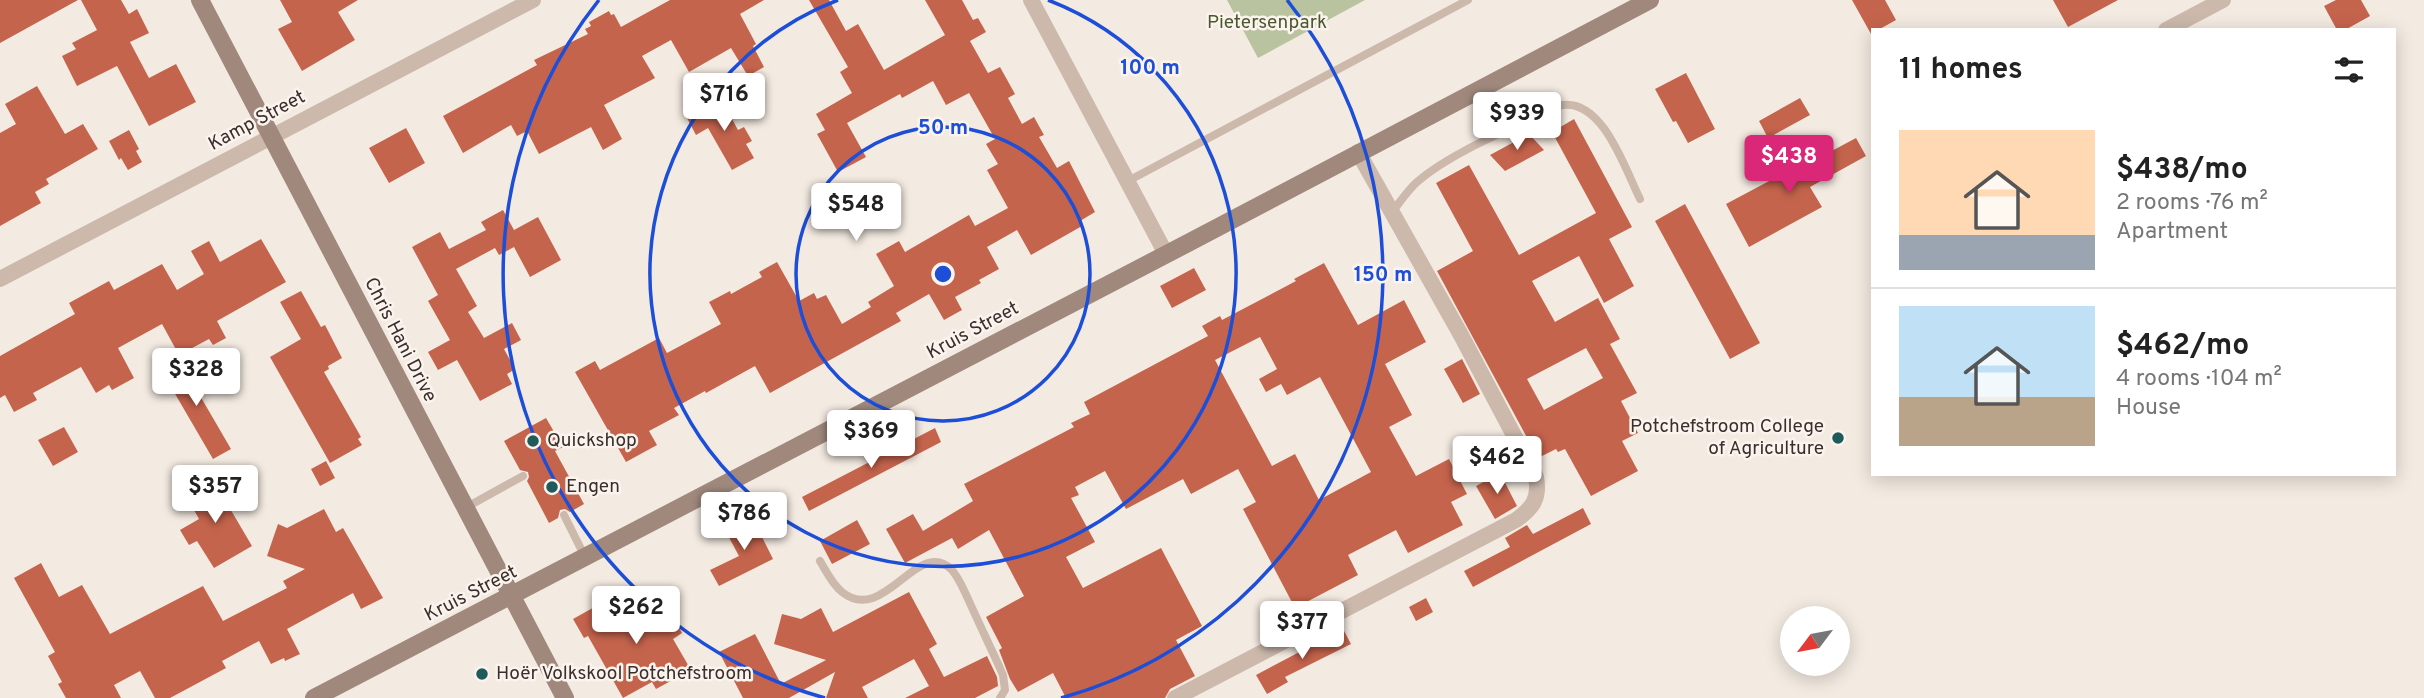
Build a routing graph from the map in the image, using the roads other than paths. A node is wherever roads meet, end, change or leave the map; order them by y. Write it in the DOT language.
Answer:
graph roads {
  1 [pos="200,0"];
  2 [pos="533,0"];
  3 [pos="1031,0"];
  4 [pos="1468,0"];
  5 [pos="1650,0"];
  6 [pos="2223,0"];
  7 [pos="2170,28"];
  8 [pos="272,137"];
  9 [pos="1358,152"];
  10 [pos="1128,181"];
  11 [pos="1640,199"];
  12 [pos="1392,212"];
  13 [pos="1167,254"];
  14 [pos="0,279"];
  15 [pos="523,476"];
  16 [pos="464,508"];
  17 [pos="564,515"];
  18 [pos="585,557"];
  19 [pos="820,561"];
  20 [pos="511,597"];
  21 [pos="314,698"];
  22 [pos="565,698"];
  23 [pos="1000,698"];
  24 [pos="1175,698"];
  1 -- 8 [label="street, Chris Hani Drive"];
  2 -- 8 [label="street, Kamp Street"];
  3 -- 10 [label="street"];
  4 -- 10 [label="lane"];
  5 -- 9 [label="street, Kruis Street"];
  6 -- 7 [label="street"];
  8 -- 14 [label="street, Kamp Street"];
  8 -- 16 [label="street, Chris Hani Drive"];
  9 -- 12 [label="street"];
  9 -- 13 [label="street, Kruis Street"];
  10 -- 13 [label="street"];
  11 -- 12 [label="lane"];
  12 -- 24 [label="street"];
  13 -- 18 [label="street, Kruis Street"];
  15 -- 16 [label="lane"];
  16 -- 20 [label="street, Chris Hani Drive"];
  17 -- 18 [label="lane"];
  18 -- 20 [label="street, Kruis Street"];
  19 -- 23 [label="lane"];
  20 -- 21 [label="street, Kruis Street"];
  20 -- 22 [label="street, Chris Hani Drive"];
}
